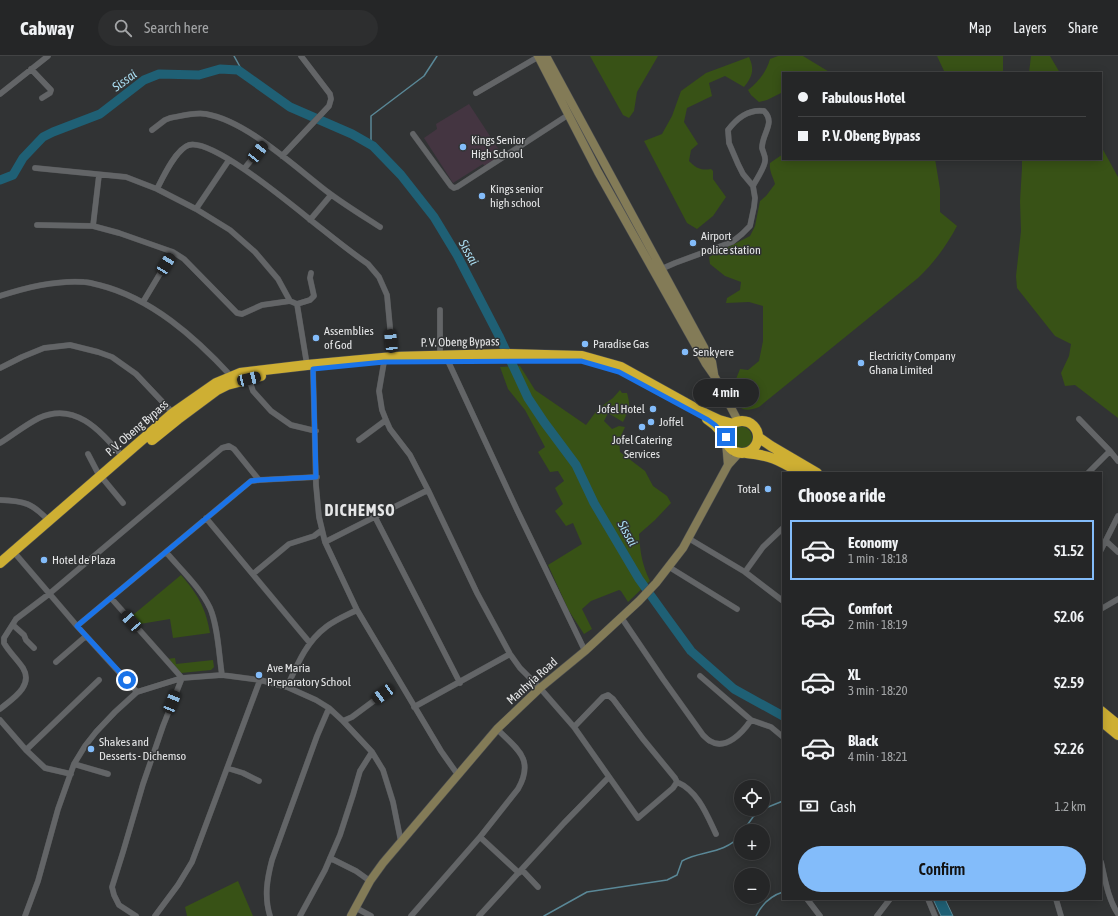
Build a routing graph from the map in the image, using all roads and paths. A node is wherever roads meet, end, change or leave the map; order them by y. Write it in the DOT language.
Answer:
graph roads {
  1 [pos="48,56"];
  2 [pos="301,56"];
  3 [pos="541,56"];
  4 [pos="31,69"];
  5 [pos="476,93"];
  6 [pos="0,94"];
  7 [pos="42,98"];
  8 [pos="568,115"];
  9 [pos="152,130"];
  10 [pos="413,134"];
  11 [pos="265,143"];
  12 [pos="282,156"];
  13 [pos="229,160"];
  14 [pos="35,168"];
  15 [pos="244,170"];
  16 [pos="99,175"];
  17 [pos="754,186"];
  18 [pos="157,189"];
  19 [pos="331,195"];
  20 [pos="196,209"];
  21 [pos="310,220"];
  22 [pos="37,225"];
  23 [pos="93,226"];
  24 [pos="380,227"];
  25 [pos="173,252"];
  26 [pos="658,271"];
  27 [pos="311,273"];
  28 [pos="0,296"];
  29 [pos="290,301"];
  30 [pos="143,302"];
  31 [pos="297,304"];
  32 [pos="440,310"];
  33 [pos="444,358"];
  34 [pos="509,358"];
  35 [pos="390,360"];
  36 [pos="310,367"];
  37 [pos="0,368"];
  38 [pos="230,376"];
  39 [pos="249,379"];
  40 [pos="173,413"];
  41 [pos="1079,419"];
  42 [pos="386,420"];
  43 [pos="736,422"];
  44 [pos="316,431"];
  45 [pos="758,437"];
  46 [pos="359,440"];
  47 [pos="726,440"];
  48 [pos="0,443"];
  49 [pos="1110,451"];
  50 [pos="742,453"];
  51 [pos="88,454"];
  52 [pos="123,457"];
  53 [pos="1118,461"];
  54 [pos="728,465"];
  55 [pos="799,472"];
  56 [pos="815,472"];
  57 [pos="1089,472"];
  58 [pos="316,477"];
  59 [pos="102,479"];
  60 [pos="259,480"];
  61 [pos="428,490"];
  62 [pos="0,500"];
  63 [pos="123,503"];
  64 [pos="1118,516"];
  65 [pos="375,517"];
  66 [pos="206,518"];
  67 [pos="49,520"];
  68 [pos="782,529"];
  69 [pos="322,530"];
  70 [pos="688,538"];
  71 [pos="1106,541"];
  72 [pos="325,542"];
  73 [pos="1102,548"];
  74 [pos="166,552"];
  75 [pos="1118,552"];
  76 [pos="15,553"];
  77 [pos="0,563"];
  78 [pos="669,567"];
  79 [pos="0,569"];
  80 [pos="745,572"];
  81 [pos="253,574"];
  82 [pos="49,594"];
  83 [pos="111,598"];
  84 [pos="1118,599"];
  85 [pos="782,600"];
  86 [pos="1102,608"];
  87 [pos="738,609"];
  88 [pos="356,610"];
  89 [pos="621,618"];
  90 [pos="13,626"];
  91 [pos="77,626"];
  92 [pos="86,636"];
  93 [pos="310,643"];
  94 [pos="34,648"];
  95 [pos="585,651"];
  96 [pos="510,654"];
  97 [pos="56,662"];
  98 [pos="222,676"];
  99 [pos="700,676"];
  100 [pos="182,678"];
  101 [pos="99,680"];
  102 [pos="260,680"];
  103 [pos="460,683"];
  104 [pos="287,687"];
  105 [pos="540,688"];
  106 [pos="137,692"];
  107 [pos="383,694"];
  108 [pos="414,707"];
  109 [pos="329,708"];
  110 [pos="0,709"];
  111 [pos="1102,712"];
  112 [pos="0,720"];
  113 [pos="751,720"];
  114 [pos="343,721"];
  115 [pos="1102,722"];
  116 [pos="1118,725"];
  117 [pos="574,727"];
  118 [pos="497,729"];
  119 [pos="1118,735"];
  120 [pos="782,736"];
  121 [pos="26,750"];
  122 [pos="372,752"];
  123 [pos="74,764"];
  124 [pos="227,768"];
  125 [pos="70,774"];
  126 [pos="108,774"];
  127 [pos="458,775"];
  128 [pos="608,778"];
  129 [pos="259,781"];
  130 [pos="677,782"];
  131 [pos="716,834"];
  132 [pos="480,836"];
  133 [pos="401,843"];
  134 [pos="330,858"];
  135 [pos="1102,866"];
  136 [pos="521,872"];
  137 [pos="370,881"];
  138 [pos="538,887"];
  139 [pos="808,900"];
  140 [pos="889,900"];
  141 [pos="928,900"];
  142 [pos="1056,900"];
  143 [pos="356,908"];
  144 [pos="1118,914"];
  145 [pos="25,916"];
  146 [pos="136,916"];
  147 [pos="155,916"];
  148 [pos="270,916"];
  149 [pos="300,916"];
  150 [pos="351,916"];
  151 [pos="371,916"];
  152 [pos="411,916"];
  153 [pos="479,916"];
  154 [pos="820,916"];
  155 [pos="877,916"];
  156 [pos="935,916"];
  157 [pos="1061,916"];
  1 -- 4 [label="street"];
  2 -- 12 [label="street"];
  3 -- 5 [label="street"];
  3 -- 8 [label="street"];
  3 -- 26 [label="street"];
  4 -- 6 [label="street"];
  4 -- 7 [label="street"];
  8 -- 10 [label="street"];
  8 -- 26 [label="street"];
  9 -- 11 [label="street"];
  11 -- 12 [label="street"];
  11 -- 15 [label="street"];
  12 -- 19 [label="street"];
  13 -- 15 [label="street"];
  13 -- 18 [label="street"];
  13 -- 20 [label="street"];
  14 -- 16 [label="street"];
  15 -- 21 [label="street"];
  16 -- 18 [label="street"];
  16 -- 23 [label="street"];
  17 -- 17 [label="street"];
  17 -- 26 [label="street"];
  18 -- 20 [label="street"];
  19 -- 21 [label="street"];
  19 -- 24 [label="street"];
  20 -- 29 [label="street"];
  21 -- 35 [label="street"];
  22 -- 23 [label="street"];
  23 -- 25 [label="street"];
  25 -- 29 [label="street"];
  25 -- 30 [label="street"];
  26 -- 43 [label="street"];
  27 -- 31 [label="street"];
  28 -- 30 [label="street"];
  29 -- 31 [label="street"];
  30 -- 38 [label="street"];
  31 -- 36 [label="street"];
  32 -- 33 [label="street"];
  33 -- 34 [label="highway, P. V. Obeng Bypass"];
  33 -- 35 [label="highway, P. V. Obeng Bypass"];
  33 -- 95 [label="street"];
  34 -- 43 [label="highway, P. V. Obeng Bypass"];
  34 -- 47 [label="highway, P. V. Obeng Bypass"];
  35 -- 36 [label="highway, P. V. Obeng Bypass"];
  35 -- 42 [label="street"];
  36 -- 38 [label="highway, P. V. Obeng Bypass"];
  36 -- 39 [label="highway, P. V. Obeng Bypass"];
  36 -- 44 [label="street"];
  37 -- 40 [label="street"];
  38 -- 40 [label="highway, P. V. Obeng Bypass"];
  39 -- 44 [label="street"];
  39 -- 59 [label="highway, P. V. Obeng Bypass"];
  40 -- 52 [label="highway, P. V. Obeng Bypass"];
  41 -- 49 [label="street"];
  42 -- 46 [label="street"];
  42 -- 61 [label="street"];
  43 -- 45 [label="highway"];
  43 -- 47 [label="highway"];
  44 -- 58 [label="street"];
  45 -- 50 [label="highway"];
  45 -- 56 [label="highway"];
  47 -- 50 [label="highway"];
  47 -- 54 [label="street"];
  48 -- 52 [label="street"];
  49 -- 53 [label="street"];
  49 -- 57 [label="street"];
  50 -- 54 [label="street, Manhyia Road"];
  50 -- 55 [label="highway"];
  51 -- 59 [label="street"];
  52 -- 59 [label="highway, P. V. Obeng Bypass"];
  54 -- 70 [label="street, Manhyia Road"];
  58 -- 60 [label="street"];
  58 -- 69 [label="street"];
  59 -- 63 [label="street"];
  59 -- 67 [label="highway, P. V. Obeng Bypass"];
  59 -- 76 [label="highway, P. V. Obeng Bypass"];
  60 -- 66 [label="street"];
  60 -- 82 [label="street"];
  61 -- 65 [label="street"];
  61 -- 96 [label="street"];
  62 -- 67 [label="street"];
  64 -- 71 [label="street"];
  65 -- 72 [label="street"];
  65 -- 103 [label="street"];
  66 -- 74 [label="street"];
  66 -- 81 [label="street"];
  67 -- 76 [label="highway, P. V. Obeng Bypass"];
  68 -- 80 [label="street"];
  69 -- 72 [label="street"];
  69 -- 81 [label="street"];
  70 -- 78 [label="street, Manhyia Road"];
  70 -- 80 [label="street"];
  71 -- 73 [label="street"];
  71 -- 75 [label="street"];
  72 -- 88 [label="street"];
  74 -- 83 [label="street"];
  74 -- 98 [label="street"];
  76 -- 77 [label="highway, P. V. Obeng Bypass"];
  76 -- 79 [label="highway, P. V. Obeng Bypass"];
  76 -- 82 [label="street"];
  78 -- 87 [label="street"];
  78 -- 89 [label="street, Manhyia Road"];
  80 -- 85 [label="street"];
  81 -- 93 [label="street"];
  82 -- 90 [label="street"];
  82 -- 91 [label="street"];
  83 -- 91 [label="street"];
  83 -- 100 [label="street"];
  84 -- 86 [label="street"];
  88 -- 93 [label="street"];
  88 -- 108 [label="street"];
  89 -- 95 [label="street, Manhyia Road"];
  89 -- 113 [label="street"];
  90 -- 94 [label="street"];
  90 -- 110 [label="street"];
  91 -- 92 [label="street"];
  92 -- 97 [label="street"];
  92 -- 106 [label="street"];
  93 -- 104 [label="street"];
  95 -- 105 [label="street, Manhyia Road"];
  96 -- 103 [label="street"];
  96 -- 105 [label="street"];
  98 -- 100 [label="street"];
  98 -- 102 [label="street"];
  99 -- 113 [label="street"];
  100 -- 106 [label="street"];
  100 -- 146 [label="street"];
  101 -- 121 [label="street"];
  102 -- 104 [label="street"];
  102 -- 124 [label="street"];
  103 -- 108 [label="street"];
  104 -- 109 [label="street"];
  105 -- 117 [label="street"];
  105 -- 118 [label="street, Manhyia Road"];
  106 -- 123 [label="street"];
  107 -- 114 [label="street"];
  108 -- 127 [label="street"];
  109 -- 114 [label="street"];
  109 -- 148 [label="street"];
  111 -- 116 [label="highway"];
  112 -- 121 [label="street"];
  113 -- 120 [label="street"];
  114 -- 122 [label="street"];
  115 -- 119 [label="highway"];
  117 -- 128 [label="street"];
  117 -- 130 [label="street"];
  118 -- 127 [label="street, Manhyia Road"];
  118 -- 132 [label="street"];
  121 -- 125 [label="street"];
  122 -- 133 [label="street"];
  122 -- 134 [label="street"];
  123 -- 125 [label="street"];
  123 -- 126 [label="street"];
  124 -- 129 [label="street"];
  124 -- 147 [label="street"];
  125 -- 145 [label="street"];
  127 -- 133 [label="street, Manhyia Road"];
  128 -- 130 [label="street"];
  128 -- 136 [label="street"];
  130 -- 131 [label="street"];
  132 -- 136 [label="street"];
  132 -- 152 [label="street"];
  133 -- 137 [label="street, Manhyia Road"];
  134 -- 137 [label="street"];
  134 -- 149 [label="street"];
  135 -- 144 [label="street"];
  136 -- 138 [label="street"];
  136 -- 153 [label="street"];
  137 -- 143 [label="street, Manhyia Road"];
  139 -- 154 [label="street"];
  140 -- 155 [label="street"];
  141 -- 156 [label="street"];
  142 -- 157 [label="street"];
  143 -- 150 [label="street, Manhyia Road"];
  143 -- 151 [label="street"];
}
